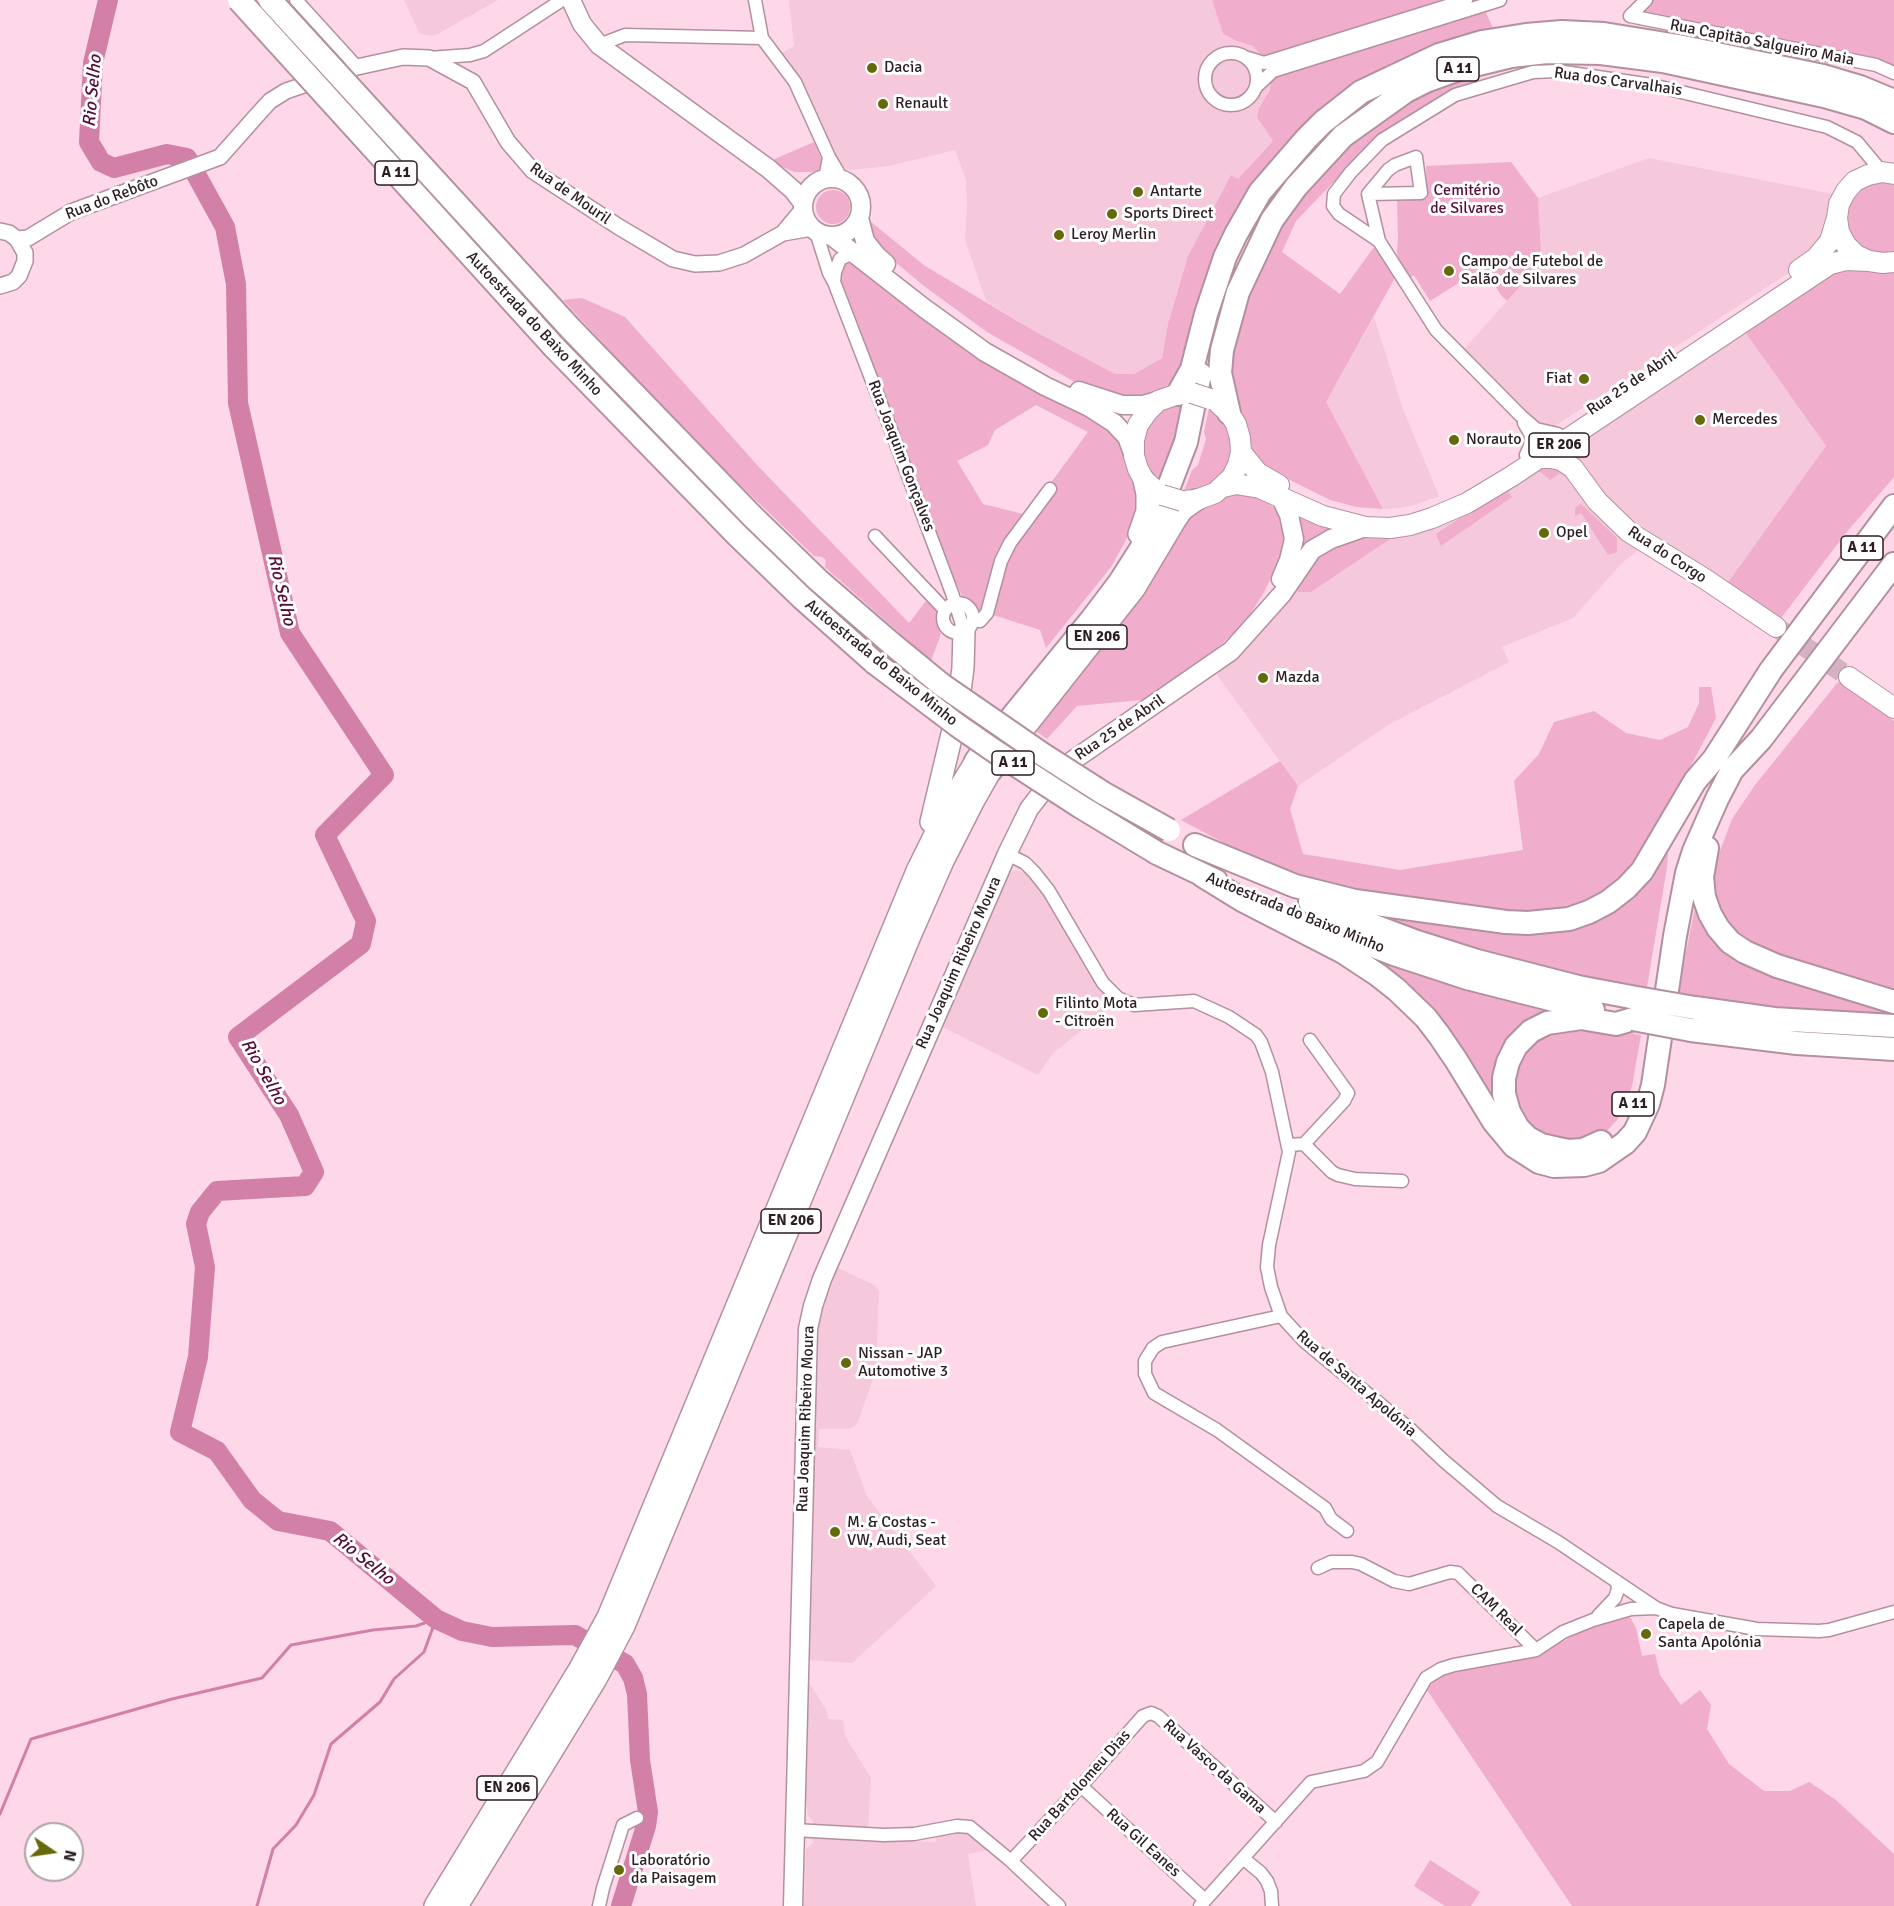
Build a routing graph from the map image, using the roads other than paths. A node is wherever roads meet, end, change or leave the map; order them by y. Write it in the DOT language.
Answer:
graph roads {
  1 [pos="239,0"];
  2 [pos="270,0"];
  3 [pos="296,0"];
  4 [pos="562,0"];
  5 [pos="571,0"];
  6 [pos="755,0"];
  7 [pos="1466,0"];
  8 [pos="1500,0"];
  9 [pos="1646,0"];
  10 [pos="762,38"];
  11 [pos="599,45"];
  12 [pos="429,58"];
  13 [pos="1248,58"];
  14 [pos="357,67"];
  15 [pos="1894,73"];
  16 [pos="1402,82"];
  17 [pos="1256,87"];
  18 [pos="1894,101"];
  19 [pos="1894,122"];
  20 [pos="210,162"];
  21 [pos="769,169"];
  22 [pos="1888,173"];
  23 [pos="827,181"];
  24 [pos="1368,194"];
  25 [pos="803,206"];
  26 [pos="859,218"];
  27 [pos="1837,218"];
  28 [pos="0,231"];
  29 [pos="820,232"];
  30 [pos="783,233"];
  31 [pos="17,239"];
  32 [pos="1379,241"];
  33 [pos="855,252"];
  34 [pos="1869,261"];
  35 [pos="1894,262"];
  36 [pos="834,282"];
  37 [pos="0,286"];
  38 [pos="1175,396"];
  39 [pos="1228,413"];
  40 [pos="1521,416"];
  41 [pos="1566,434"];
  42 [pos="1241,452"];
  43 [pos="1134,456"];
  44 [pos="1532,457"];
  45 [pos="1573,468"];
  46 [pos="1144,480"];
  47 [pos="1223,487"];
  48 [pos="1050,489"];
  49 [pos="1280,496"];
  50 [pos="1189,500"];
  51 [pos="1894,506"];
  52 [pos="1365,527"];
  53 [pos="875,536"];
  54 [pos="1894,564"];
  55 [pos="950,607"];
  56 [pos="1264,615"];
  57 [pos="969,626"];
  58 [pos="1776,627"];
  59 [pos="1849,677"];
  60 [pos="1894,708"];
  61 [pos="1761,739"];
  62 [pos="1714,759"];
  63 [pos="983,765"];
  64 [pos="1196,845"];
  65 [pos="1005,858"];
  66 [pos="917,871"];
  67 [pos="1203,876"];
  68 [pos="1894,1002"];
  69 [pos="1631,1008"];
  70 [pos="1894,1026"];
  71 [pos="1310,1040"];
  72 [pos="1894,1048"];
  73 [pos="1304,1144"];
  74 [pos="1288,1145"];
  75 [pos="1402,1181"];
  76 [pos="1281,1316"];
  77 [pos="1347,1530"];
  78 [pos="1318,1568"];
  79 [pos="1617,1582"];
  80 [pos="1634,1593"];
  81 [pos="1656,1608"];
  82 [pos="1894,1612"];
  83 [pos="1596,1619"];
  84 [pos="616,1621"];
  85 [pos="1536,1650"];
  86 [pos="588,1674"];
  87 [pos="1151,1713"];
  88 [pos="1081,1786"];
  89 [pos="637,1818"];
  90 [pos="1276,1822"];
  91 [pos="794,1830"];
  92 [pos="1244,1858"];
  93 [pos="1011,1861"];
  94 [pos="1202,1903"];
  95 [pos="435,1906"];
  96 [pos="457,1906"];
  97 [pos="599,1906"];
  98 [pos="793,1906"];
  99 [pos="1059,1906"];
  100 [pos="1272,1906"];
  1 -- 67 [label="highway, Autoestrada do Baixo Minho / A 11, bridge"];
  2 -- 64 [label="highway, Autoestrada do Baixo Minho / A 11, bridge"];
  3 -- 14 [label="street"];
  4 -- 12 [label="street"];
  5 -- 11 [label="main road"];
  6 -- 10 [label="street"];
  7 -- 13 [label="street"];
  8 -- 17 [label="street"];
  9 -- 15 [label="street, Rua Capitão Salgueiro Maia"];
  10 -- 11 [label="street"];
  10 -- 23 [label="street"];
  11 -- 21 [label="main road"];
  12 -- 14 [label="street, Rua de Mouril"];
  12 -- 30 [label="street, Rua de Mouril"];
  13 -- 17 [label="street"];
  13 -- 17 [label="street"];
  14 -- 20 [label="street, Rua de Mouril"];
  16 -- 18 [label="highway"];
  16 -- 19 [label="highway, A 11"];
  16 -- 38 [label="highway"];
  16 -- 39 [label="highway, A 11"];
  16 -- 63 [label="highway, A 11"];
  20 -- 31 [label="street, Rua do Rebôto"];
  21 -- 23 [label="main road"];
  21 -- 25 [label="main road"];
  22 -- 27 [label="main road, ER 206"];
  22 -- 32 [label="street, Rua dos Carvalhais"];
  23 -- 25 [label="main road"];
  23 -- 26 [label="main road"];
  24 -- 24 [label="street"];
  24 -- 32 [label="street, Rua dos Carvalhais"];
  25 -- 29 [label="main road"];
  25 -- 30 [label="street, Rua de Mouril"];
  26 -- 29 [label="main road"];
  26 -- 38 [label="main road"];
  27 -- 34 [label="main road"];
  27 -- 41 [label="main road, Rua 25 de Abril / ER 206"];
  28 -- 31 [label="street"];
  29 -- 30 [label="street, Rua de Mouril"];
  29 -- 33 [label="main road"];
  29 -- 36 [label="street, Rua Joaquim Gonçalves"];
  31 -- 37 [label="street"];
  32 -- 40 [label="street, Rua dos Carvalhais"];
  33 -- 36 [label="street"];
  33 -- 43 [label="main road"];
  34 -- 35 [label="main road, ER 206"];
  34 -- 41 [label="main road, Rua 25 de Abril / ER 206"];
  36 -- 55 [label="street, Rua Joaquim Gonçalves"];
  38 -- 39 [label="main road, bridge"];
  38 -- 43 [label="main road"];
  39 -- 42 [label="main road"];
  40 -- 41 [label="street, Rua dos Carvalhais"];
  40 -- 44 [label="street, Rua dos Carvalhais"];
  41 -- 44 [label="main road, Rua 25 de Abril / ER 206"];
  41 -- 45 [label="main road"];
  42 -- 44 [label="main road, Rua 25 de Abril / ER 206"];
  42 -- 47 [label="main road"];
  43 -- 46 [label="main road"];
  44 -- 45 [label="main road"];
  44 -- 52 [label="main road, Rua 25 de Abril / ER 206"];
  45 -- 58 [label="main road, Rua do Corgo"];
  46 -- 50 [label="main road, bridge"];
  46 -- 63 [label="highway, EN 206"];
  47 -- 49 [label="main road, Rua 25 de Abril / ER 206"];
  47 -- 50 [label="main road"];
  48 -- 57 [label="street"];
  49 -- 52 [label="main road, Rua 25 de Abril / ER 206"];
  49 -- 56 [label="main road, Rua 25 de Abril"];
  50 -- 63 [label="highway, EN 206"];
  51 -- 62 [label="highway, A 11"];
  52 -- 56 [label="main road, Rua 25 de Abril"];
  53 -- 55 [label="street"];
  54 -- 61 [label="highway"];
  55 -- 57 [label="street, Rua Joaquim Gonçalves"];
  56 -- 65 [label="main road, Rua 25 de Abril"];
  57 -- 66 [label="highway"];
  59 -- 60 [label="main road"];
  61 -- 67 [label="highway"];
  61 -- 68 [label="highway"];
  62 -- 64 [label="highway, A 11"];
  62 -- 69 [label="highway, A 11"];
  63 -- 66 [label="highway, EN 206"];
  63 -- 84 [label="highway, EN 206"];
  64 -- 69 [label="highway, Autoestrada do Baixo Minho / A 11"];
  65 -- 74 [label="street, Rua de Santa Apolónia"];
  65 -- 91 [label="main road, Rua Joaquim Ribeiro Moura"];
  66 -- 84 [label="highway, EN 206"];
  67 -- 69 [label="highway, Autoestrada do Baixo Minho / A 11"];
  69 -- 70 [label="highway, Autoestrada do Baixo Minho / A 11, bridge"];
  69 -- 72 [label="highway, Autoestrada do Baixo Minho / A 11, bridge"];
  71 -- 73 [label="street"];
  73 -- 74 [label="street"];
  73 -- 75 [label="street"];
  74 -- 76 [label="street, Rua de Santa Apolónia"];
  76 -- 77 [label="street"];
  76 -- 79 [label="street, Rua de Santa Apolónia"];
  78 -- 85 [label="street, CAM Real"];
  79 -- 80 [label="street, Rua de Santa Apolónia"];
  79 -- 83 [label="street"];
  80 -- 81 [label="street, Rua de Santa Apolónia"];
  80 -- 83 [label="street"];
  81 -- 82 [label="street, Rua de Santa Apolónia"];
  81 -- 83 [label="street"];
  83 -- 85 [label="street"];
  84 -- 86 [label="highway, EN 206"];
  85 -- 90 [label="street"];
  86 -- 95 [label="highway, EN 206"];
  86 -- 96 [label="highway, EN 206"];
  87 -- 88 [label="street, Rua Bartolomeu Dias"];
  87 -- 90 [label="street, Rua Vasco da Gama"];
  88 -- 93 [label="street, Rua Bartolomeu Dias"];
  88 -- 94 [label="street, Rua Gil Eanes"];
  89 -- 97 [label="street"];
  90 -- 92 [label="street"];
  91 -- 93 [label="street"];
  91 -- 98 [label="main road, Rua Joaquim Ribeiro Moura"];
  92 -- 94 [label="street"];
  92 -- 100 [label="street"];
  93 -- 99 [label="street"];
}
